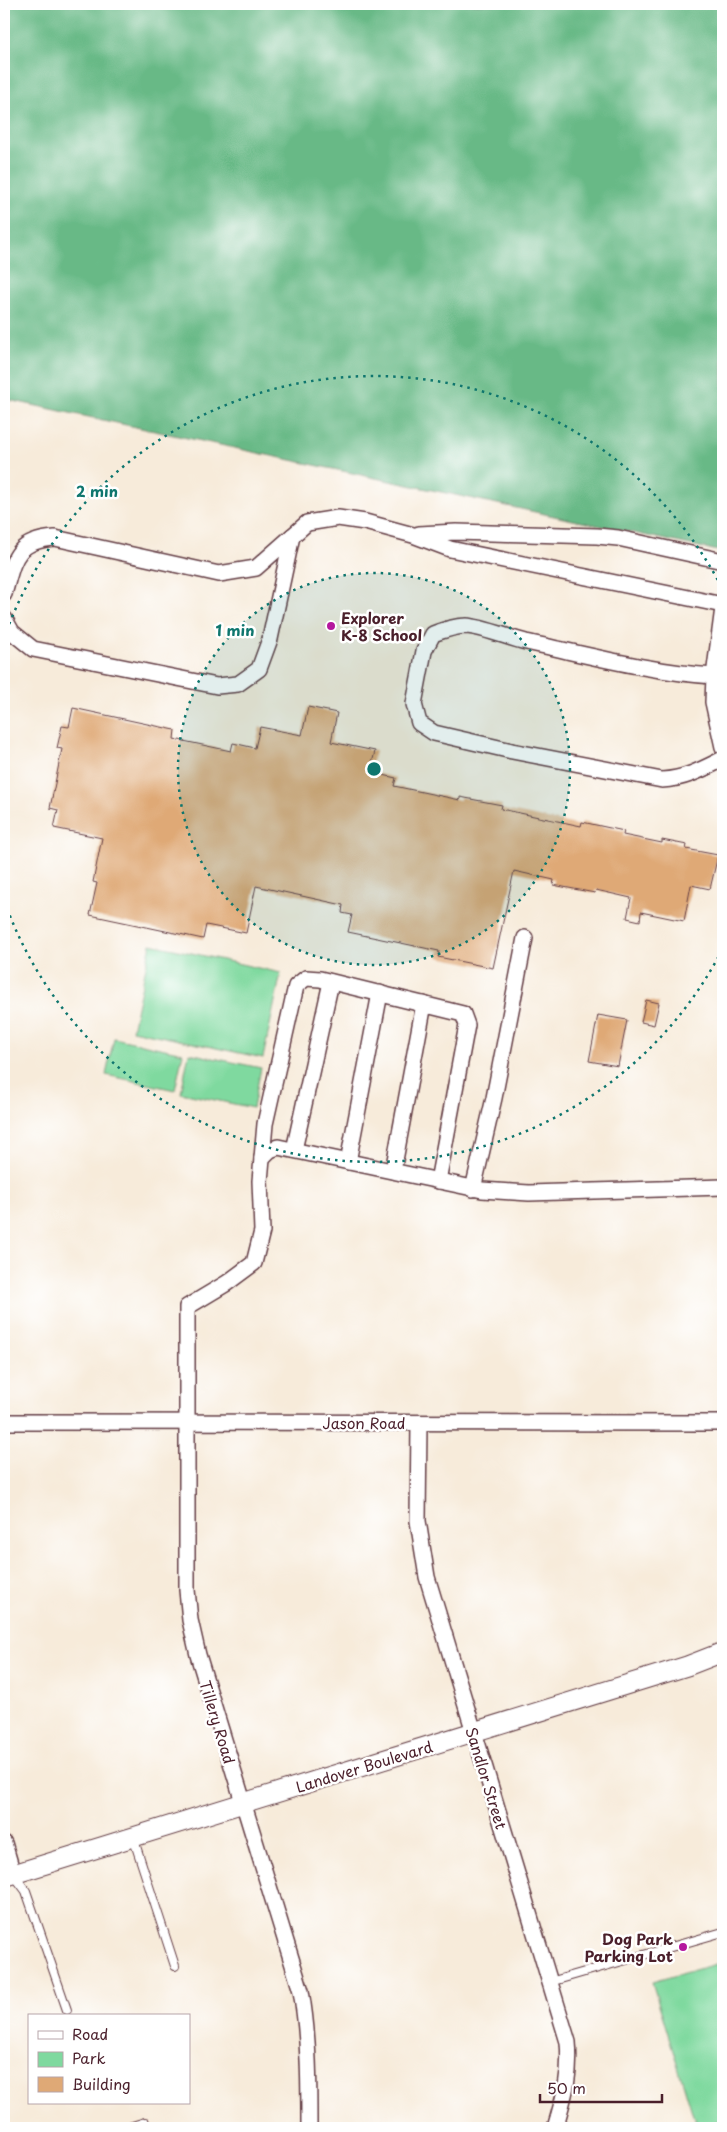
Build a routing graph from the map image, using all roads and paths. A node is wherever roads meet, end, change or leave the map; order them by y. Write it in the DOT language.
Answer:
graph roads {
  1 [pos="413,535"];
  2 [pos="292,536"];
  3 [pos="723,561"];
  4 [pos="4,594"];
  5 [pos="723,607"];
  6 [pos="4,618"];
  7 [pos="714,676"];
  8 [pos="723,747"];
  9 [pos="723,759"];
  10 [pos="525,938"];
  11 [pos="331,982"];
  12 [pos="380,993"];
  13 [pos="424,1004"];
  14 [pos="294,1150"];
  15 [pos="262,1158"];
  16 [pos="348,1162"];
  17 [pos="393,1171"];
  18 [pos="438,1181"];
  19 [pos="723,1187"];
  20 [pos="474,1189"];
  21 [pos="4,1422"];
  22 [pos="187,1422"];
  23 [pos="419,1423"];
  24 [pos="723,1423"];
  25 [pos="723,1652"];
  26 [pos="473,1732"];
  27 [pos="243,1803"];
  28 [pos="133,1837"];
  29 [pos="4,1843"];
  30 [pos="8,1875"];
  31 [pos="723,1932"];
  32 [pos="175,1966"];
  33 [pos="550,1982"];
  34 [pos="68,2010"];
  35 [pos="144,2122"];
  36 [pos="126,2128"];
  37 [pos="309,2128"];
  38 [pos="555,2128"];
  1 -- 2 [label="street"];
  1 -- 3 [label="street"];
  1 -- 5 [label="street"];
  2 -- 4 [label="street"];
  2 -- 6 [label="street"];
  5 -- 7 [label="street"];
  7 -- 8 [label="street"];
  7 -- 9 [label="street"];
  10 -- 20 [label="street"];
  11 -- 12 [label="street"];
  11 -- 14 [label="street"];
  11 -- 15 [label="street"];
  12 -- 13 [label="street"];
  12 -- 16 [label="street"];
  13 -- 17 [label="street"];
  13 -- 18 [label="street"];
  14 -- 15 [label="street"];
  14 -- 16 [label="street"];
  15 -- 22 [label="street, Tillery Road"];
  16 -- 17 [label="street"];
  17 -- 18 [label="street"];
  18 -- 20 [label="street"];
  19 -- 20 [label="street"];
  21 -- 22 [label="street, Jason Road"];
  22 -- 23 [label="street, Jason Road"];
  22 -- 27 [label="street, Tillery Road"];
  23 -- 24 [label="street, Jason Road"];
  23 -- 26 [label="street, Sandlor Street"];
  25 -- 26 [label="street, Landover Boulevard"];
  26 -- 27 [label="street, Landover Boulevard"];
  26 -- 33 [label="street, Sandlor Street"];
  27 -- 28 [label="street, Landover Boulevard"];
  27 -- 37 [label="street, Tillery Road"];
  28 -- 30 [label="street, Landover Boulevard"];
  28 -- 32 [label="lane"];
  29 -- 30 [label="street"];
  30 -- 34 [label="lane"];
  31 -- 33 [label="lane"];
  33 -- 38 [label="street, Sandlor Street"];
  35 -- 36 [label="lane"];
}
